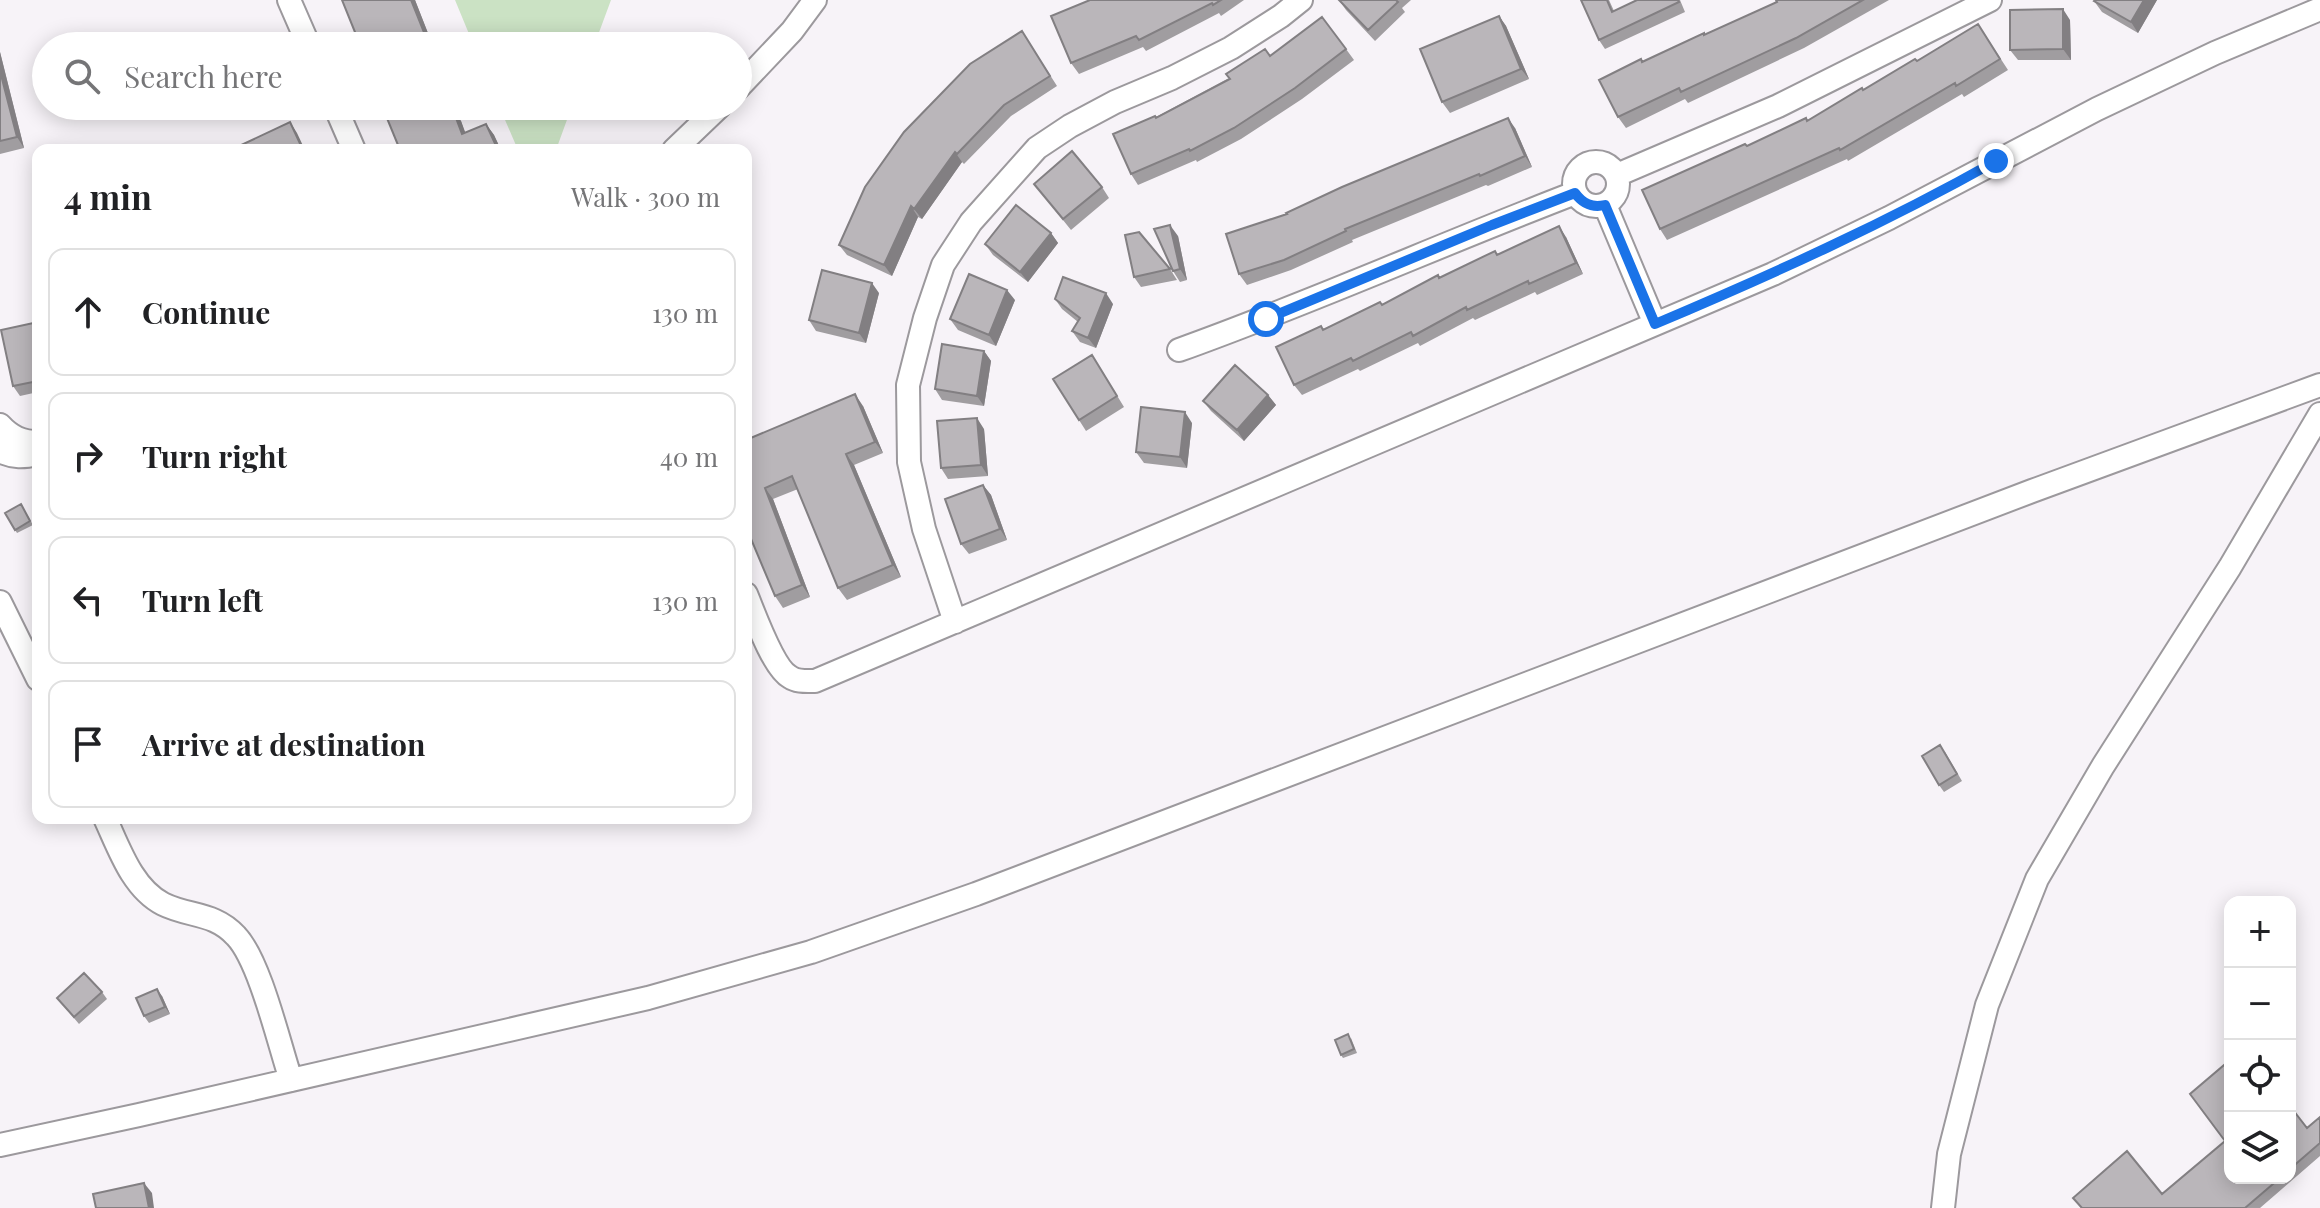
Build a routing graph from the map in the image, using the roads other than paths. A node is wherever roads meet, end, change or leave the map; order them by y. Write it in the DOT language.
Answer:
graph roads {
  1 [pos="289,0"];
  2 [pos="815,0"];
  3 [pos="1301,0"];
  4 [pos="1990,0"];
  5 [pos="2320,9"];
  6 [pos="303,32"];
  7 [pos="752,73"];
  8 [pos="341,120"];
  9 [pos="705,120"];
  10 [pos="351,144"];
  11 [pos="680,144"];
  12 [pos="1617,175"];
  13 [pos="1575,193"];
  14 [pos="1605,205"];
  15 [pos="1655,324"];
  16 [pos="1179,350"];
  17 [pos="2320,385"];
  18 [pos="2320,414"];
  19 [pos="0,425"];
  20 [pos="32,441"];
  21 [pos="0,451"];
  22 [pos="32,455"];
  23 [pos="0,602"];
  24 [pos="752,607"];
  25 [pos="955,622"];
  26 [pos="32,667"];
  27 [pos="108,824"];
  28 [pos="291,1080"];
  29 [pos="0,1145"];
  30 [pos="1943,1208"];
  1 -- 6 [label="street"];
  2 -- 7 [label="street"];
  3 -- 25 [label="street"];
  4 -- 12 [label="street"];
  5 -- 15 [label="street"];
  8 -- 10 [label="street"];
  9 -- 11 [label="street"];
  12 -- 13 [label="street"];
  12 -- 14 [label="street"];
  13 -- 14 [label="street"];
  13 -- 16 [label="street"];
  14 -- 15 [label="street"];
  15 -- 25 [label="street"];
  17 -- 28 [label="street"];
  18 -- 30 [label="street"];
  19 -- 20 [label="street"];
  21 -- 22 [label="street"];
  23 -- 26 [label="street"];
  24 -- 25 [label="street"];
  27 -- 28 [label="street"];
  28 -- 29 [label="street"];
}
